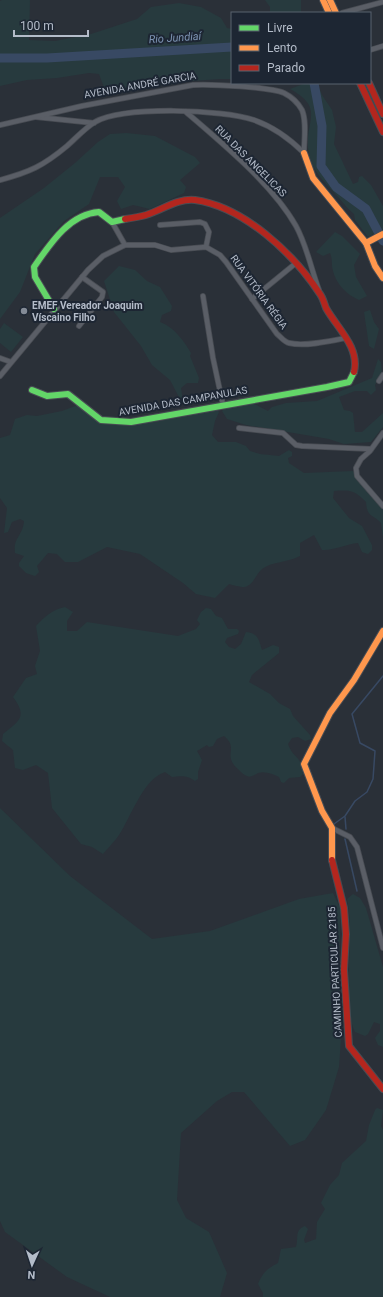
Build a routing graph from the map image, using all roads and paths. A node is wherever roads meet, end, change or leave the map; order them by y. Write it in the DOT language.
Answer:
graph roads {
  1 [pos="323,0"];
  2 [pos="330,0"];
  3 [pos="383,2"];
  4 [pos="329,12"];
  5 [pos="336,12"];
  6 [pos="346,12"];
  7 [pos="383,46"];
  8 [pos="371,50"];
  9 [pos="360,84"];
  10 [pos="369,84"];
  11 [pos="186,112"];
  12 [pos="383,114"];
  13 [pos="30,117"];
  14 [pos="94,122"];
  15 [pos="0,125"];
  16 [pos="383,132"];
  17 [pos="304,153"];
  18 [pos="0,180"];
  19 [pos="112,222"];
  20 [pos="160,225"];
  21 [pos="383,234"];
  22 [pos="366,242"];
  23 [pos="125,245"];
  24 [pos="206,247"];
  25 [pos="296,263"];
  26 [pos="82,277"];
  27 [pos="383,278"];
  28 [pos="321,295"];
  29 [pos="203,296"];
  30 [pos="252,299"];
  31 [pos="54,309"];
  32 [pos="79,326"];
  33 [pos="346,338"];
  34 [pos="0,358"];
  35 [pos="11,362"];
  36 [pos="383,375"];
  37 [pos="0,376"];
  38 [pos="379,381"];
  39 [pos="32,390"];
  40 [pos="224,405"];
  41 [pos="239,428"];
  42 [pos="383,433"];
  43 [pos="371,449"];
  44 [pos="383,506"];
  45 [pos="383,631"];
  46 [pos="332,828"];
  47 [pos="383,948"];
  48 [pos="383,1089"];
  1 -- 4 [label="street"];
  2 -- 5 [label="street"];
  3 -- 6 [label="street"];
  7 -- 8 [label="street"];
  9 -- 16 [label="street"];
  10 -- 12 [label="street"];
  11 -- 14 [label="street"];
  11 -- 17 [label="street"];
  11 -- 28 [label="street, RUA DAS ANGELICAS"];
  13 -- 14 [label="street"];
  13 -- 15 [label="street, AVENIDA ANDRÉ GARCIA"];
  13 -- 17 [label="street, AVENIDA ANDRÉ GARCIA"];
  14 -- 18 [label="street"];
  17 -- 22 [label="street, AVENIDA ANDRÉ GARCIA"];
  19 -- 23 [label="street"];
  19 -- 25 [label="street"];
  19 -- 31 [label="street"];
  20 -- 24 [label="street"];
  21 -- 22 [label="street"];
  22 -- 27 [label="street, AVENIDA ANDRÉ GARCIA"];
  23 -- 24 [label="street"];
  23 -- 26 [label="street"];
  24 -- 30 [label="street, RUA VITÓRIA RÉGIA"];
  25 -- 28 [label="street"];
  25 -- 30 [label="street"];
  26 -- 31 [label="street"];
  26 -- 32 [label="street"];
  28 -- 33 [label="street"];
  29 -- 40 [label="street"];
  30 -- 33 [label="street, RUA VITÓRIA RÉGIA"];
  31 -- 35 [label="street"];
  33 -- 40 [label="street, AVENIDA DAS CAMPANULAS"];
  34 -- 35 [label="street"];
  35 -- 37 [label="street"];
  36 -- 38 [label="street"];
  39 -- 40 [label="street, AVENIDA DAS CAMPANULAS"];
  41 -- 43 [label="street"];
  42 -- 43 [label="street"];
  43 -- 44 [label="street"];
  45 -- 46 [label="street"];
  46 -- 47 [label="street"];
  46 -- 48 [label="street, CAMINHO PARTICULAR 2185"];
}
